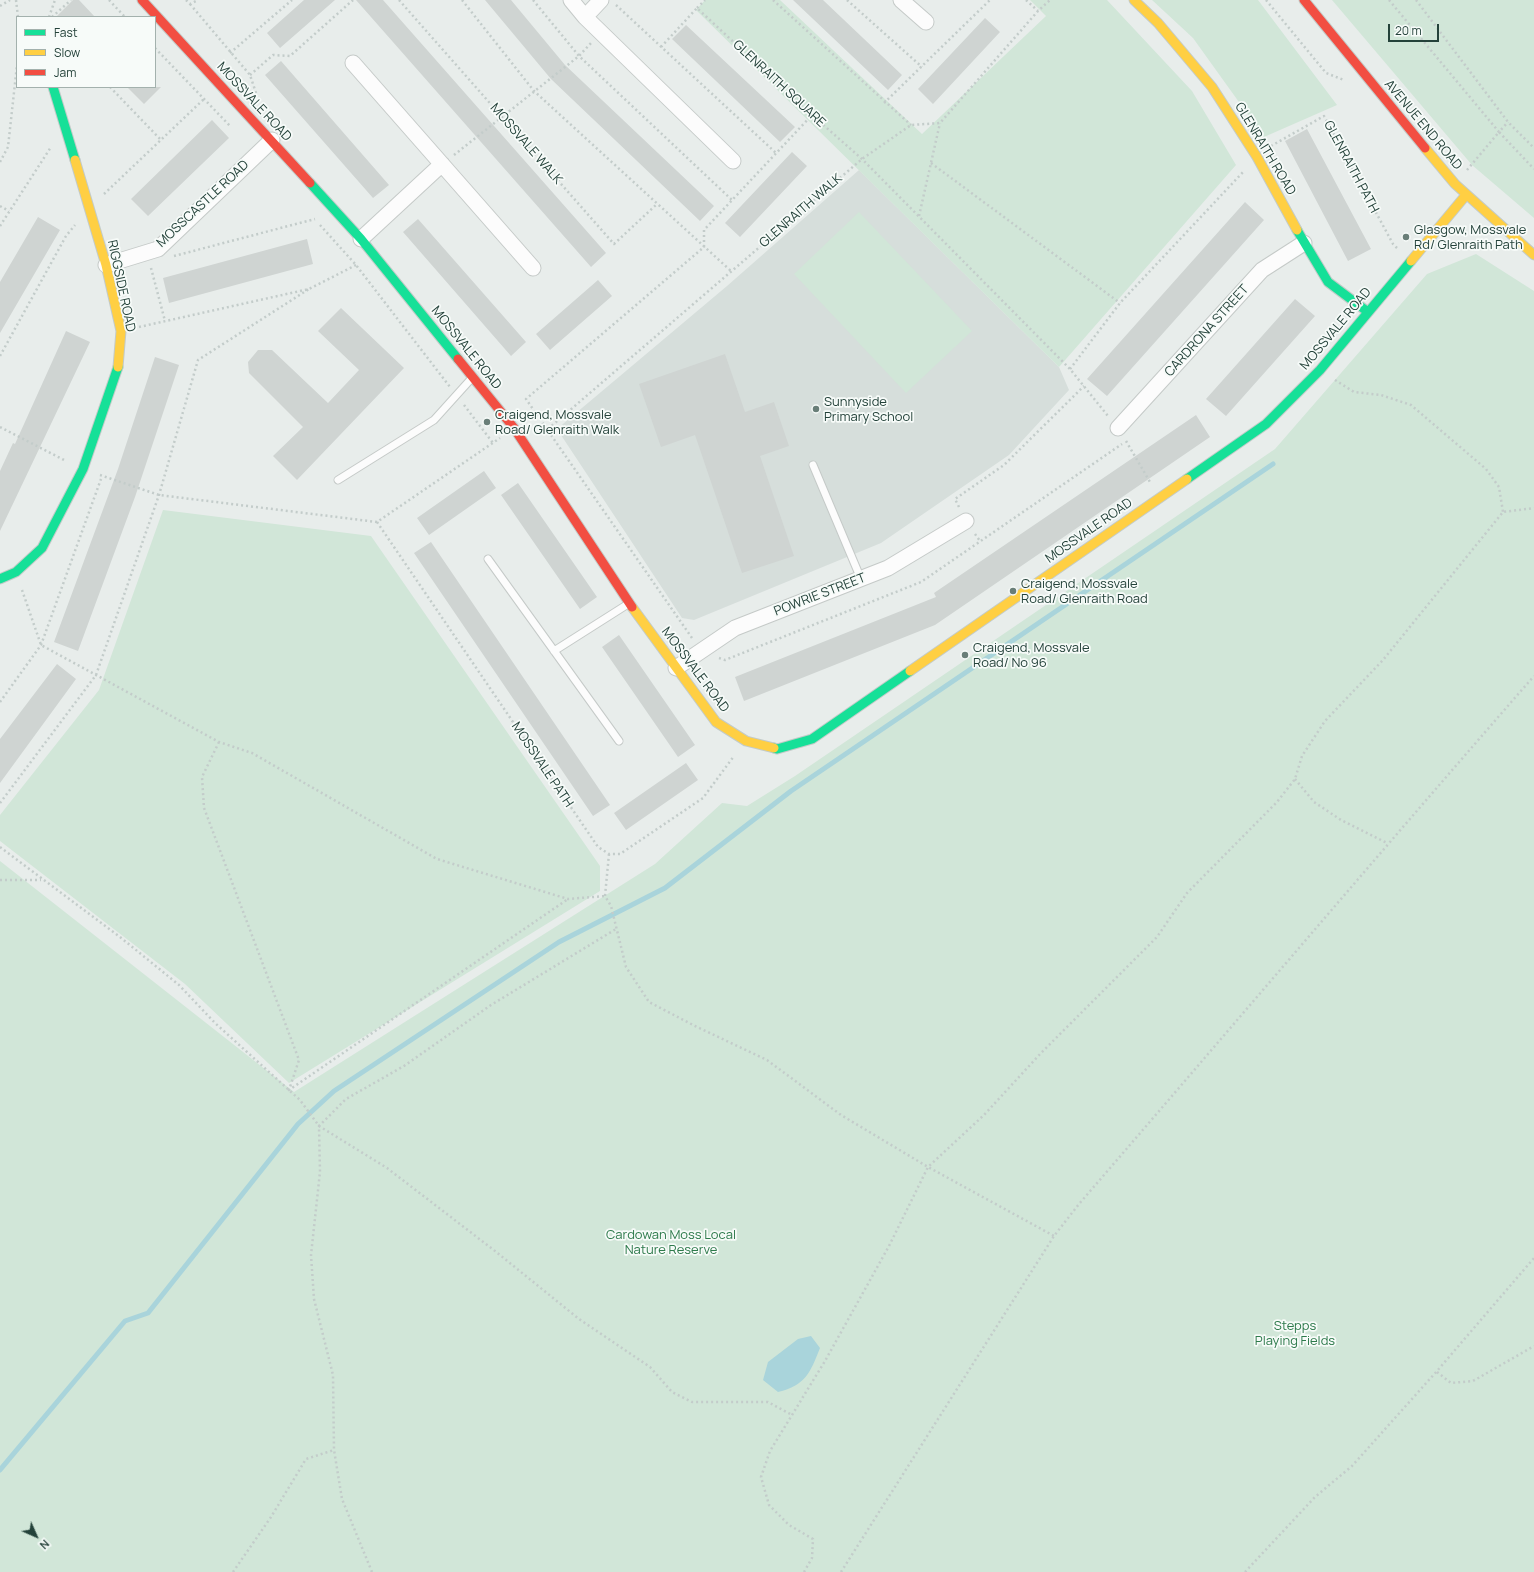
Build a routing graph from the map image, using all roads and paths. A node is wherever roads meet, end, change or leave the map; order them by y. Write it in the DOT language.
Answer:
graph roads {
  1 [pos="10,0"];
  2 [pos="16,0"];
  3 [pos="56,0"];
  4 [pos="71,0"];
  5 [pos="109,0"];
  6 [pos="142,0"];
  7 [pos="186,0"];
  8 [pos="198,0"];
  9 [pos="292,0"];
  10 [pos="353,0"];
  11 [pos="399,0"];
  12 [pos="462,0"];
  13 [pos="533,0"];
  14 [pos="571,0"];
  15 [pos="600,0"];
  16 [pos="610,0"];
  17 [pos="705,0"];
  18 [pos="773,0"];
  19 [pos="848,0"];
  20 [pos="901,0"];
  21 [pos="990,0"];
  22 [pos="1026,0"];
  23 [pos="1050,0"];
  24 [pos="1134,0"];
  25 [pos="1266,0"];
  26 [pos="1304,0"];
  27 [pos="1389,0"];
  28 [pos="1416,0"];
  29 [pos="190,4"];
  30 [pos="0,6"];
  31 [pos="697,8"];
  32 [pos="1038,11"];
  33 [pos="18,16"];
  34 [pos="49,16"];
  35 [pos="53,16"];
  36 [pos="124,16"];
  37 [pos="585,17"];
  38 [pos="926,22"];
  39 [pos="602,33"];
  40 [pos="661,47"];
  41 [pos="156,49"];
  42 [pos="230,53"];
  43 [pos="579,56"];
  44 [pos="353,64"];
  45 [pos="922,67"];
  46 [pos="16,74"];
  47 [pos="250,75"];
  48 [pos="1347,81"];
  49 [pos="53,88"];
  50 [pos="111,88"];
  51 [pos="534,91"];
  52 [pos="257,97"];
  53 [pos="884,103"];
  54 [pos="812,115"];
  55 [pos="502,118"];
  56 [pos="1508,122"];
  57 [pos="940,123"];
  58 [pos="64,126"];
  59 [pos="911,126"];
  60 [pos="236,132"];
  61 [pos="1498,132"];
  62 [pos="161,140"];
  63 [pos="272,140"];
  64 [pos="1534,148"];
  65 [pos="776,153"];
  66 [pos="1256,157"];
  67 [pos="862,159"];
  68 [pos="734,161"];
  69 [pos="0,162"];
  70 [pos="931,163"];
  71 [pos="442,164"];
  72 [pos="1534,169"];
  73 [pos="1455,184"];
  74 [pos="1466,195"];
  75 [pos="732,200"];
  76 [pos="657,204"];
  77 [pos="0,206"];
  78 [pos="9,211"];
  79 [pos="310,214"];
  80 [pos="919,216"];
  81 [pos="315,219"];
  82 [pos="0,226"];
  83 [pos="361,239"];
  84 [pos="1304,243"];
  85 [pos="704,247"];
  86 [pos="1534,255"];
  87 [pos="172,256"];
  88 [pos="1412,260"];
  89 [pos="150,262"];
  90 [pos="106,265"];
  91 [pos="356,265"];
  92 [pos="533,268"];
  93 [pos="731,271"];
  94 [pos="309,289"];
  95 [pos="1120,303"];
  96 [pos="1368,312"];
  97 [pos="165,321"];
  98 [pos="121,331"];
  99 [pos="1070,369"];
  100 [pos="1320,370"];
  101 [pos="473,377"];
  102 [pos="1084,386"];
  103 [pos="456,395"];
  104 [pos="536,413"];
  105 [pos="0,427"];
  106 [pos="514,428"];
  107 [pos="548,429"];
  108 [pos="1122,435"];
  109 [pos="493,443"];
  110 [pos="813,465"];
  111 [pos="83,469"];
  112 [pos="102,476"];
  113 [pos="338,480"];
  114 [pos="159,495"];
  115 [pos="1159,498"];
  116 [pos="1534,508"];
  117 [pos="1503,512"];
  118 [pos="966,521"];
  119 [pos="377,522"];
  120 [pos="980,541"];
  121 [pos="488,559"];
  122 [pos="16,572"];
  123 [pos="0,579"];
  124 [pos="861,579"];
  125 [pos="629,602"];
  126 [pos="41,645"];
  127 [pos="554,651"];
  128 [pos="701,651"];
  129 [pos="676,668"];
  130 [pos="96,675"];
  131 [pos="1534,676"];
  132 [pos="0,702"];
  133 [pos="746,741"];
  134 [pos="219,742"];
  135 [pos="619,742"];
  136 [pos="1295,780"];
  137 [pos="0,802"];
  138 [pos="1387,843"];
  139 [pos="0,847"];
  140 [pos="609,854"];
  141 [pos="0,880"];
  142 [pos="43,880"];
  143 [pos="605,896"];
  144 [pos="568,899"];
  145 [pos="616,929"];
  146 [pos="289,1090"];
  147 [pos="319,1126"];
  148 [pos="928,1167"];
  149 [pos="1054,1236"];
  150 [pos="1534,1258"];
  151 [pos="1534,1346"];
  152 [pos="1438,1372"];
  153 [pos="792,1415"];
  154 [pos="334,1450"];
  155 [pos="233,1572"];
  156 [pos="372,1572"];
  157 [pos="804,1572"];
  158 [pos="841,1572"];
  159 [pos="1245,1572"];
  1 -- 30 [label="path"];
  2 -- 33 [label="path"];
  3 -- 34 [label="path"];
  4 -- 35 [label="path"];
  5 -- 36 [label="path"];
  6 -- 63 [label="street, MOSSVALE ROAD"];
  7 -- 29 [label="path"];
  8 -- 29 [label="path"];
  9 -- 42 [label="path"];
  10 -- 47 [label="path"];
  11 -- 55 [label="path, MOSSVALE WALK"];
  12 -- 51 [label="path"];
  13 -- 43 [label="path"];
  14 -- 37 [label="street"];
  15 -- 37 [label="street"];
  16 -- 40 [label="path"];
  17 -- 31 [label="path"];
  18 -- 53 [label="path"];
  19 -- 45 [label="path"];
  20 -- 38 [label="street"];
  21 -- 45 [label="path"];
  22 -- 32 [label="path"];
  23 -- 32 [label="path"];
  24 -- 66 [label="street, GLENRAITH ROAD"];
  25 -- 48 [label="path"];
  26 -- 73 [label="street, AVENUE END ROAD"];
  27 -- 61 [label="path"];
  28 -- 56 [label="path"];
  29 -- 42 [label="path"];
  31 -- 40 [label="path"];
  31 -- 54 [label="path, GLENRAITH SQUARE"];
  32 -- 57 [label="path"];
  37 -- 39 [label="street"];
  39 -- 43 [label="path"];
  39 -- 68 [label="street"];
  40 -- 65 [label="path"];
  41 -- 60 [label="path"];
  42 -- 47 [label="path"];
  43 -- 51 [label="path"];
  43 -- 75 [label="path"];
  44 -- 71 [label="street"];
  45 -- 53 [label="path"];
  46 -- 69 [label="path"];
  47 -- 52 [label="path"];
  49 -- 58 [label="street, RIGGSIDE ROAD"];
  50 -- 62 [label="path"];
  51 -- 55 [label="path"];
  51 -- 76 [label="path"];
  53 -- 59 [label="path"];
  54 -- 65 [label="path"];
  54 -- 67 [label="path, GLENRAITH SQUARE"];
  55 -- 71 [label="path"];
  55 -- 76 [label="path, MOSSVALE WALK"];
  56 -- 61 [label="path"];
  56 -- 64 [label="path"];
  57 -- 59 [label="path, GLENRAITH WALK"];
  57 -- 70 [label="path"];
  58 -- 78 [label="path"];
  58 -- 90 [label="street, RIGGSIDE ROAD"];
  59 -- 67 [label="path, GLENRAITH WALK"];
  61 -- 72 [label="path"];
  61 -- 73 [label="path"];
  63 -- 83 [label="street, MOSSVALE ROAD"];
  63 -- 90 [label="street, MOSSCASTLE ROAD"];
  65 -- 75 [label="path"];
  66 -- 84 [label="street, GLENRAITH ROAD"];
  66 -- 88 [label="path, GLENRAITH PATH"];
  66 -- 95 [label="path"];
  67 -- 80 [label="path, GLENRAITH SQUARE"];
  67 -- 93 [label="path, GLENRAITH WALK"];
  70 -- 80 [label="path"];
  70 -- 95 [label="path"];
  71 -- 83 [label="street"];
  71 -- 92 [label="street"];
  73 -- 74 [label="street, AVENUE END ROAD"];
  74 -- 86 [label="street, AVENUE END ROAD"];
  74 -- 88 [label="street, MOSSVALE ROAD"];
  75 -- 85 [label="path"];
  76 -- 85 [label="path"];
  77 -- 78 [label="path"];
  78 -- 82 [label="path"];
  79 -- 81 [label="path"];
  80 -- 99 [label="path, GLENRAITH SQUARE"];
  81 -- 87 [label="path"];
  81 -- 91 [label="path"];
  83 -- 101 [label="street, MOSSVALE ROAD"];
  84 -- 96 [label="street, GLENRAITH ROAD"];
  84 -- 108 [label="street, CARDRONA STREET"];
  85 -- 93 [label="path"];
  85 -- 104 [label="path"];
  88 -- 96 [label="street, MOSSVALE ROAD"];
  89 -- 97 [label="path"];
  90 -- 98 [label="street, RIGGSIDE ROAD"];
  91 -- 94 [label="path"];
  91 -- 103 [label="path"];
  93 -- 107 [label="path, GLENRAITH WALK"];
  94 -- 97 [label="path"];
  94 -- 114 [label="path"];
  95 -- 99 [label="path"];
  96 -- 100 [label="street, MOSSVALE ROAD"];
  97 -- 98 [label="path"];
  98 -- 111 [label="street, RIGGSIDE ROAD"];
  99 -- 102 [label="path, GLENRAITH SQUARE"];
  100 -- 115 [label="street, MOSSVALE ROAD"];
  100 -- 117 [label="path"];
  101 -- 103 [label="lane"];
  101 -- 106 [label="street, MOSSVALE ROAD"];
  102 -- 108 [label="path, GLENRAITH SQUARE"];
  102 -- 118 [label="path"];
  103 -- 109 [label="path"];
  103 -- 113 [label="lane"];
  104 -- 106 [label="path"];
  104 -- 107 [label="path"];
  105 -- 111 [label="path"];
  106 -- 109 [label="path"];
  106 -- 125 [label="street, MOSSVALE ROAD"];
  107 -- 128 [label="path"];
  108 -- 115 [label="path, GLENRAITH SQUARE"];
  108 -- 120 [label="path"];
  109 -- 119 [label="path"];
  110 -- 124 [label="lane"];
  111 -- 112 [label="path"];
  111 -- 122 [label="street, RIGGSIDE ROAD"];
  112 -- 114 [label="path"];
  112 -- 126 [label="path"];
  114 -- 119 [label="path"];
  114 -- 130 [label="path"];
  115 -- 133 [label="street, MOSSVALE ROAD"];
  116 -- 117 [label="path"];
  117 -- 136 [label="path"];
  118 -- 120 [label="path"];
  118 -- 124 [label="street, POWRIE STREET"];
  119 -- 140 [label="path, MOSSVALE PATH"];
  120 -- 128 [label="path"];
  121 -- 127 [label="lane"];
  122 -- 123 [label="street, RIGGSIDE ROAD"];
  122 -- 126 [label="path"];
  124 -- 128 [label="street, POWRIE STREET"];
  125 -- 127 [label="lane"];
  125 -- 129 [label="street, MOSSVALE ROAD"];
  126 -- 130 [label="path"];
  126 -- 132 [label="path"];
  127 -- 135 [label="lane"];
  128 -- 129 [label="street, POWRIE STREET"];
  129 -- 133 [label="street, MOSSVALE ROAD"];
  130 -- 134 [label="path"];
  130 -- 137 [label="path"];
  131 -- 138 [label="path"];
  133 -- 140 [label="path"];
  134 -- 144 [label="path"];
  134 -- 146 [label="path"];
  136 -- 138 [label="path"];
  136 -- 148 [label="path"];
  138 -- 149 [label="path"];
  139 -- 142 [label="path"];
  140 -- 143 [label="path"];
  141 -- 142 [label="path"];
  142 -- 146 [label="path"];
  143 -- 144 [label="path"];
  143 -- 145 [label="path"];
  144 -- 146 [label="path"];
  145 -- 147 [label="path"];
  145 -- 148 [label="path"];
  146 -- 147 [label="path"];
  147 -- 153 [label="path"];
  147 -- 154 [label="path"];
  148 -- 149 [label="path"];
  148 -- 153 [label="path"];
  149 -- 158 [label="path"];
  150 -- 152 [label="path"];
  151 -- 152 [label="path"];
  152 -- 159 [label="path"];
  153 -- 157 [label="path"];
  154 -- 155 [label="path"];
  154 -- 156 [label="path"];
}
